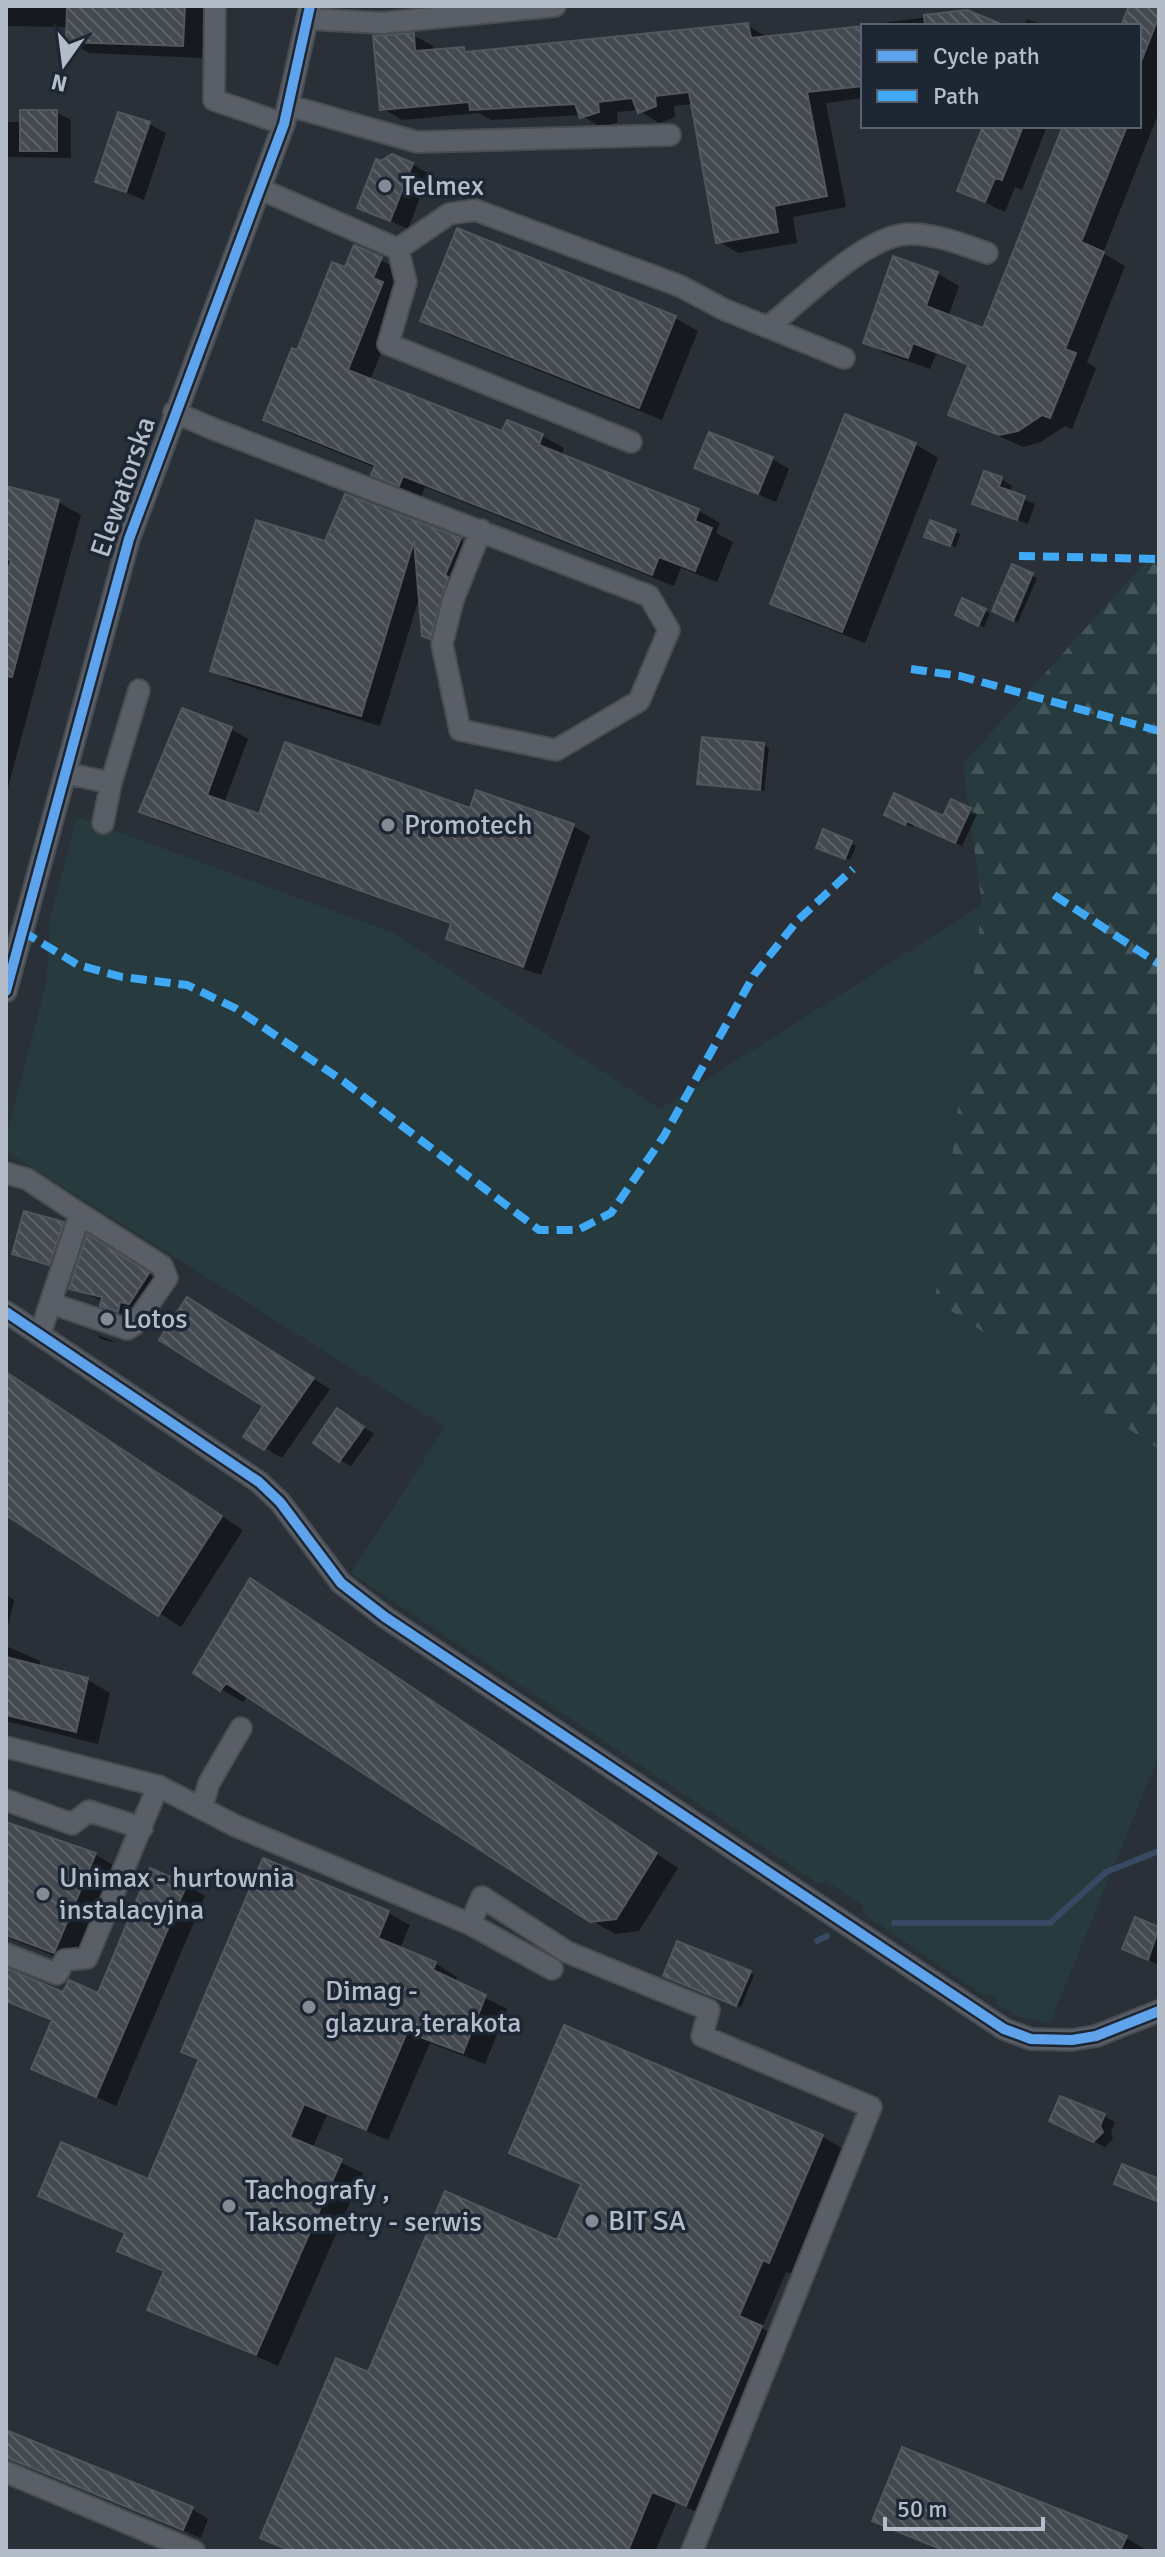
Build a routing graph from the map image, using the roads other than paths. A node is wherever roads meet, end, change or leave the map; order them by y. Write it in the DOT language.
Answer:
graph roads {
  1 [pos="215,6"];
  2 [pos="555,6"];
  3 [pos="309,13"];
  4 [pos="287,115"];
  5 [pos="670,135"];
  6 [pos="260,189"];
  7 [pos="398,249"];
  8 [pos="987,253"];
  9 [pos="768,327"];
  10 [pos="844,358"];
  11 [pos="174,412"];
  12 [pos="631,442"];
  13 [pos="481,530"];
  14 [pos="139,690"];
  15 [pos="65,773"];
  16 [pos="111,783"];
  17 [pos="103,823"];
  18 [pos="6,991"];
  19 [pos="6,1173"];
  20 [pos="80,1214"];
  21 [pos="53,1304"];
  22 [pos="6,1312"];
  23 [pos="40,1334"];
  24 [pos="241,1728"];
  25 [pos="6,1747"];
  26 [pos="158,1786"];
  27 [pos="6,1800"];
  28 [pos="202,1807"];
  29 [pos="142,1828"];
  30 [pos="470,1924"];
  31 [pos="6,1954"];
  32 [pos="552,1969"];
  33 [pos="1159,2011"];
  34 [pos="6,2472"];
  35 [pos="194,2551"];
  36 [pos="692,2551"];
  1 -- 4 [label="street"];
  2 -- 3 [label="street"];
  3 -- 4 [label="street, Elewatorska"];
  4 -- 5 [label="street"];
  4 -- 6 [label="street, Elewatorska"];
  6 -- 7 [label="street"];
  6 -- 11 [label="street, Elewatorska"];
  7 -- 9 [label="street"];
  7 -- 12 [label="street"];
  8 -- 9 [label="street"];
  9 -- 10 [label="street"];
  11 -- 13 [label="street"];
  11 -- 15 [label="street, Elewatorska"];
  13 -- 13 [label="street"];
  14 -- 16 [label="street"];
  15 -- 16 [label="street"];
  15 -- 18 [label="street, Elewatorska"];
  16 -- 17 [label="street"];
  19 -- 20 [label="street"];
  20 -- 21 [label="street"];
  20 -- 21 [label="street"];
  21 -- 23 [label="street"];
  22 -- 23 [label="street"];
  23 -- 33 [label="street"];
  24 -- 28 [label="street"];
  25 -- 26 [label="street"];
  26 -- 28 [label="street"];
  26 -- 29 [label="street"];
  27 -- 29 [label="street"];
  28 -- 30 [label="street"];
  29 -- 31 [label="street"];
  30 -- 32 [label="street"];
  30 -- 36 [label="street"];
  34 -- 35 [label="street"];
}
